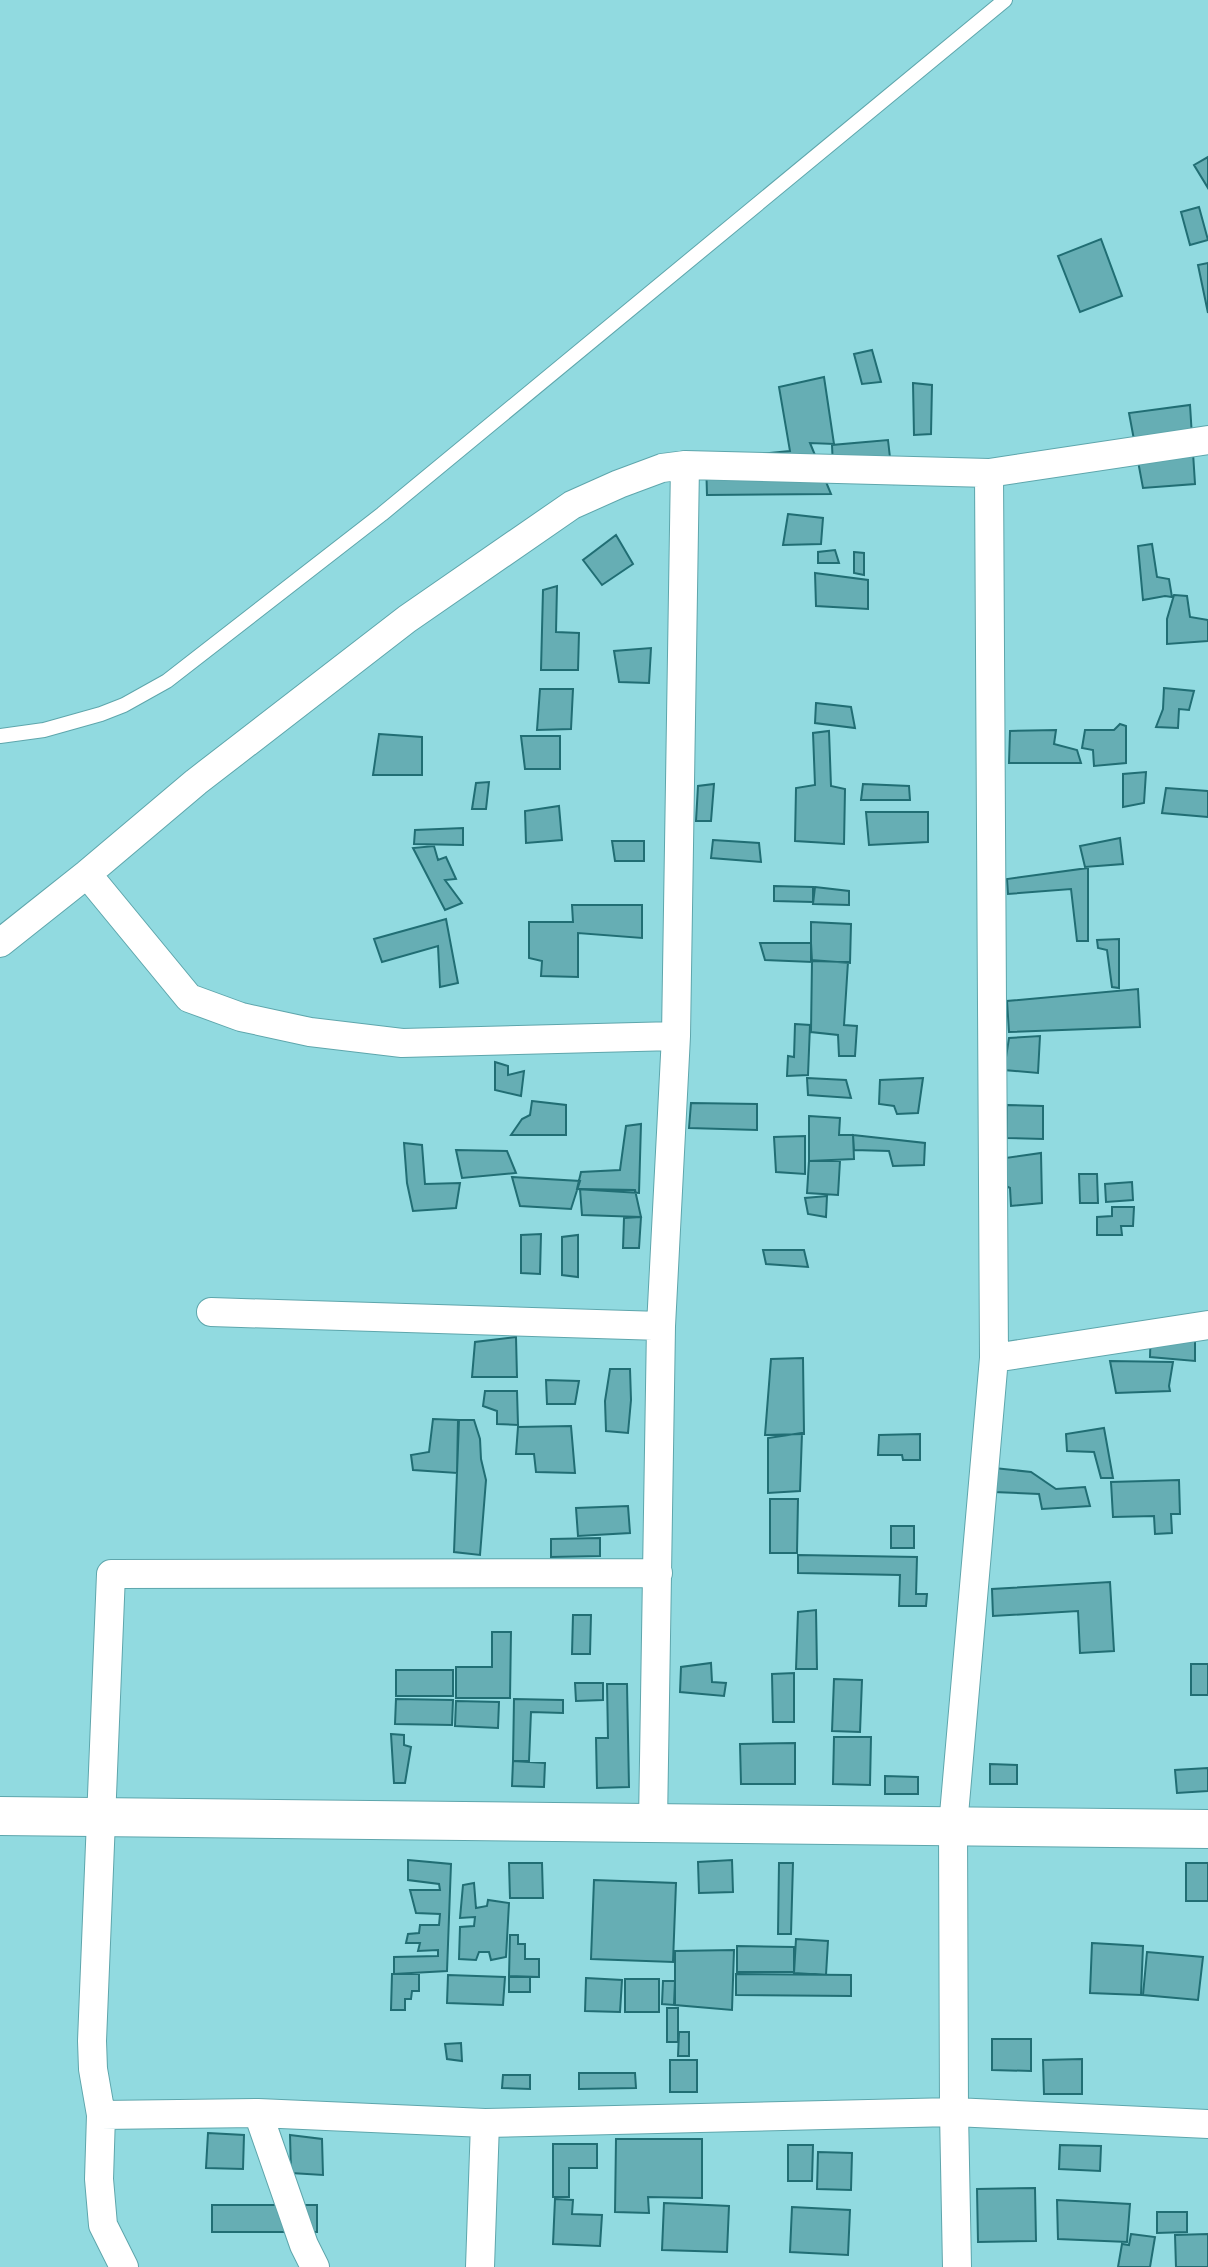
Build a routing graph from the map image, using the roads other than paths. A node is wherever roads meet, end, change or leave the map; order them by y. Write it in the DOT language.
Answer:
graph roads {
  1 [pos="1004,0"];
  2 [pos="1208,440"];
  3 [pos="685,465"];
  4 [pos="989,473"];
  5 [pos="0,736"];
  6 [pos="87,874"];
  7 [pos="0,943"];
  8 [pos="676,1036"];
  9 [pos="211,1312"];
  10 [pos="1208,1325"];
  11 [pos="661,1326"];
  12 [pos="994,1358"];
  13 [pos="658,1573"];
  14 [pos="0,1816"];
  15 [pos="102,1817"];
  16 [pos="653,1823"];
  17 [pos="953,1826"];
  18 [pos="1208,1829"];
  19 [pos="258,2112"];
  20 [pos="954,2112"];
  21 [pos="101,2115"];
  22 [pos="485,2123"];
  23 [pos="1208,2124"];
  24 [pos="124,2267"];
  25 [pos="315,2267"];
  26 [pos="480,2267"];
  27 [pos="957,2267"];
  1 -- 5 [label="lane"];
  2 -- 4 [label="street"];
  3 -- 4 [label="street"];
  3 -- 6 [label="street"];
  3 -- 8 [label="street"];
  4 -- 12 [label="street"];
  6 -- 7 [label="street"];
  6 -- 8 [label="street"];
  8 -- 11 [label="street"];
  9 -- 11 [label="street"];
  10 -- 12 [label="street"];
  11 -- 13 [label="street"];
  12 -- 17 [label="street"];
  13 -- 15 [label="street"];
  13 -- 16 [label="street"];
  14 -- 15 [label="street"];
  15 -- 16 [label="street"];
  15 -- 21 [label="street"];
  16 -- 17 [label="street"];
  17 -- 18 [label="street"];
  17 -- 20 [label="street"];
  19 -- 21 [label="street"];
  19 -- 22 [label="street"];
  19 -- 25 [label="street"];
  20 -- 22 [label="street"];
  20 -- 23 [label="street"];
  20 -- 27 [label="street"];
  21 -- 24 [label="street"];
  22 -- 26 [label="street"];
}
